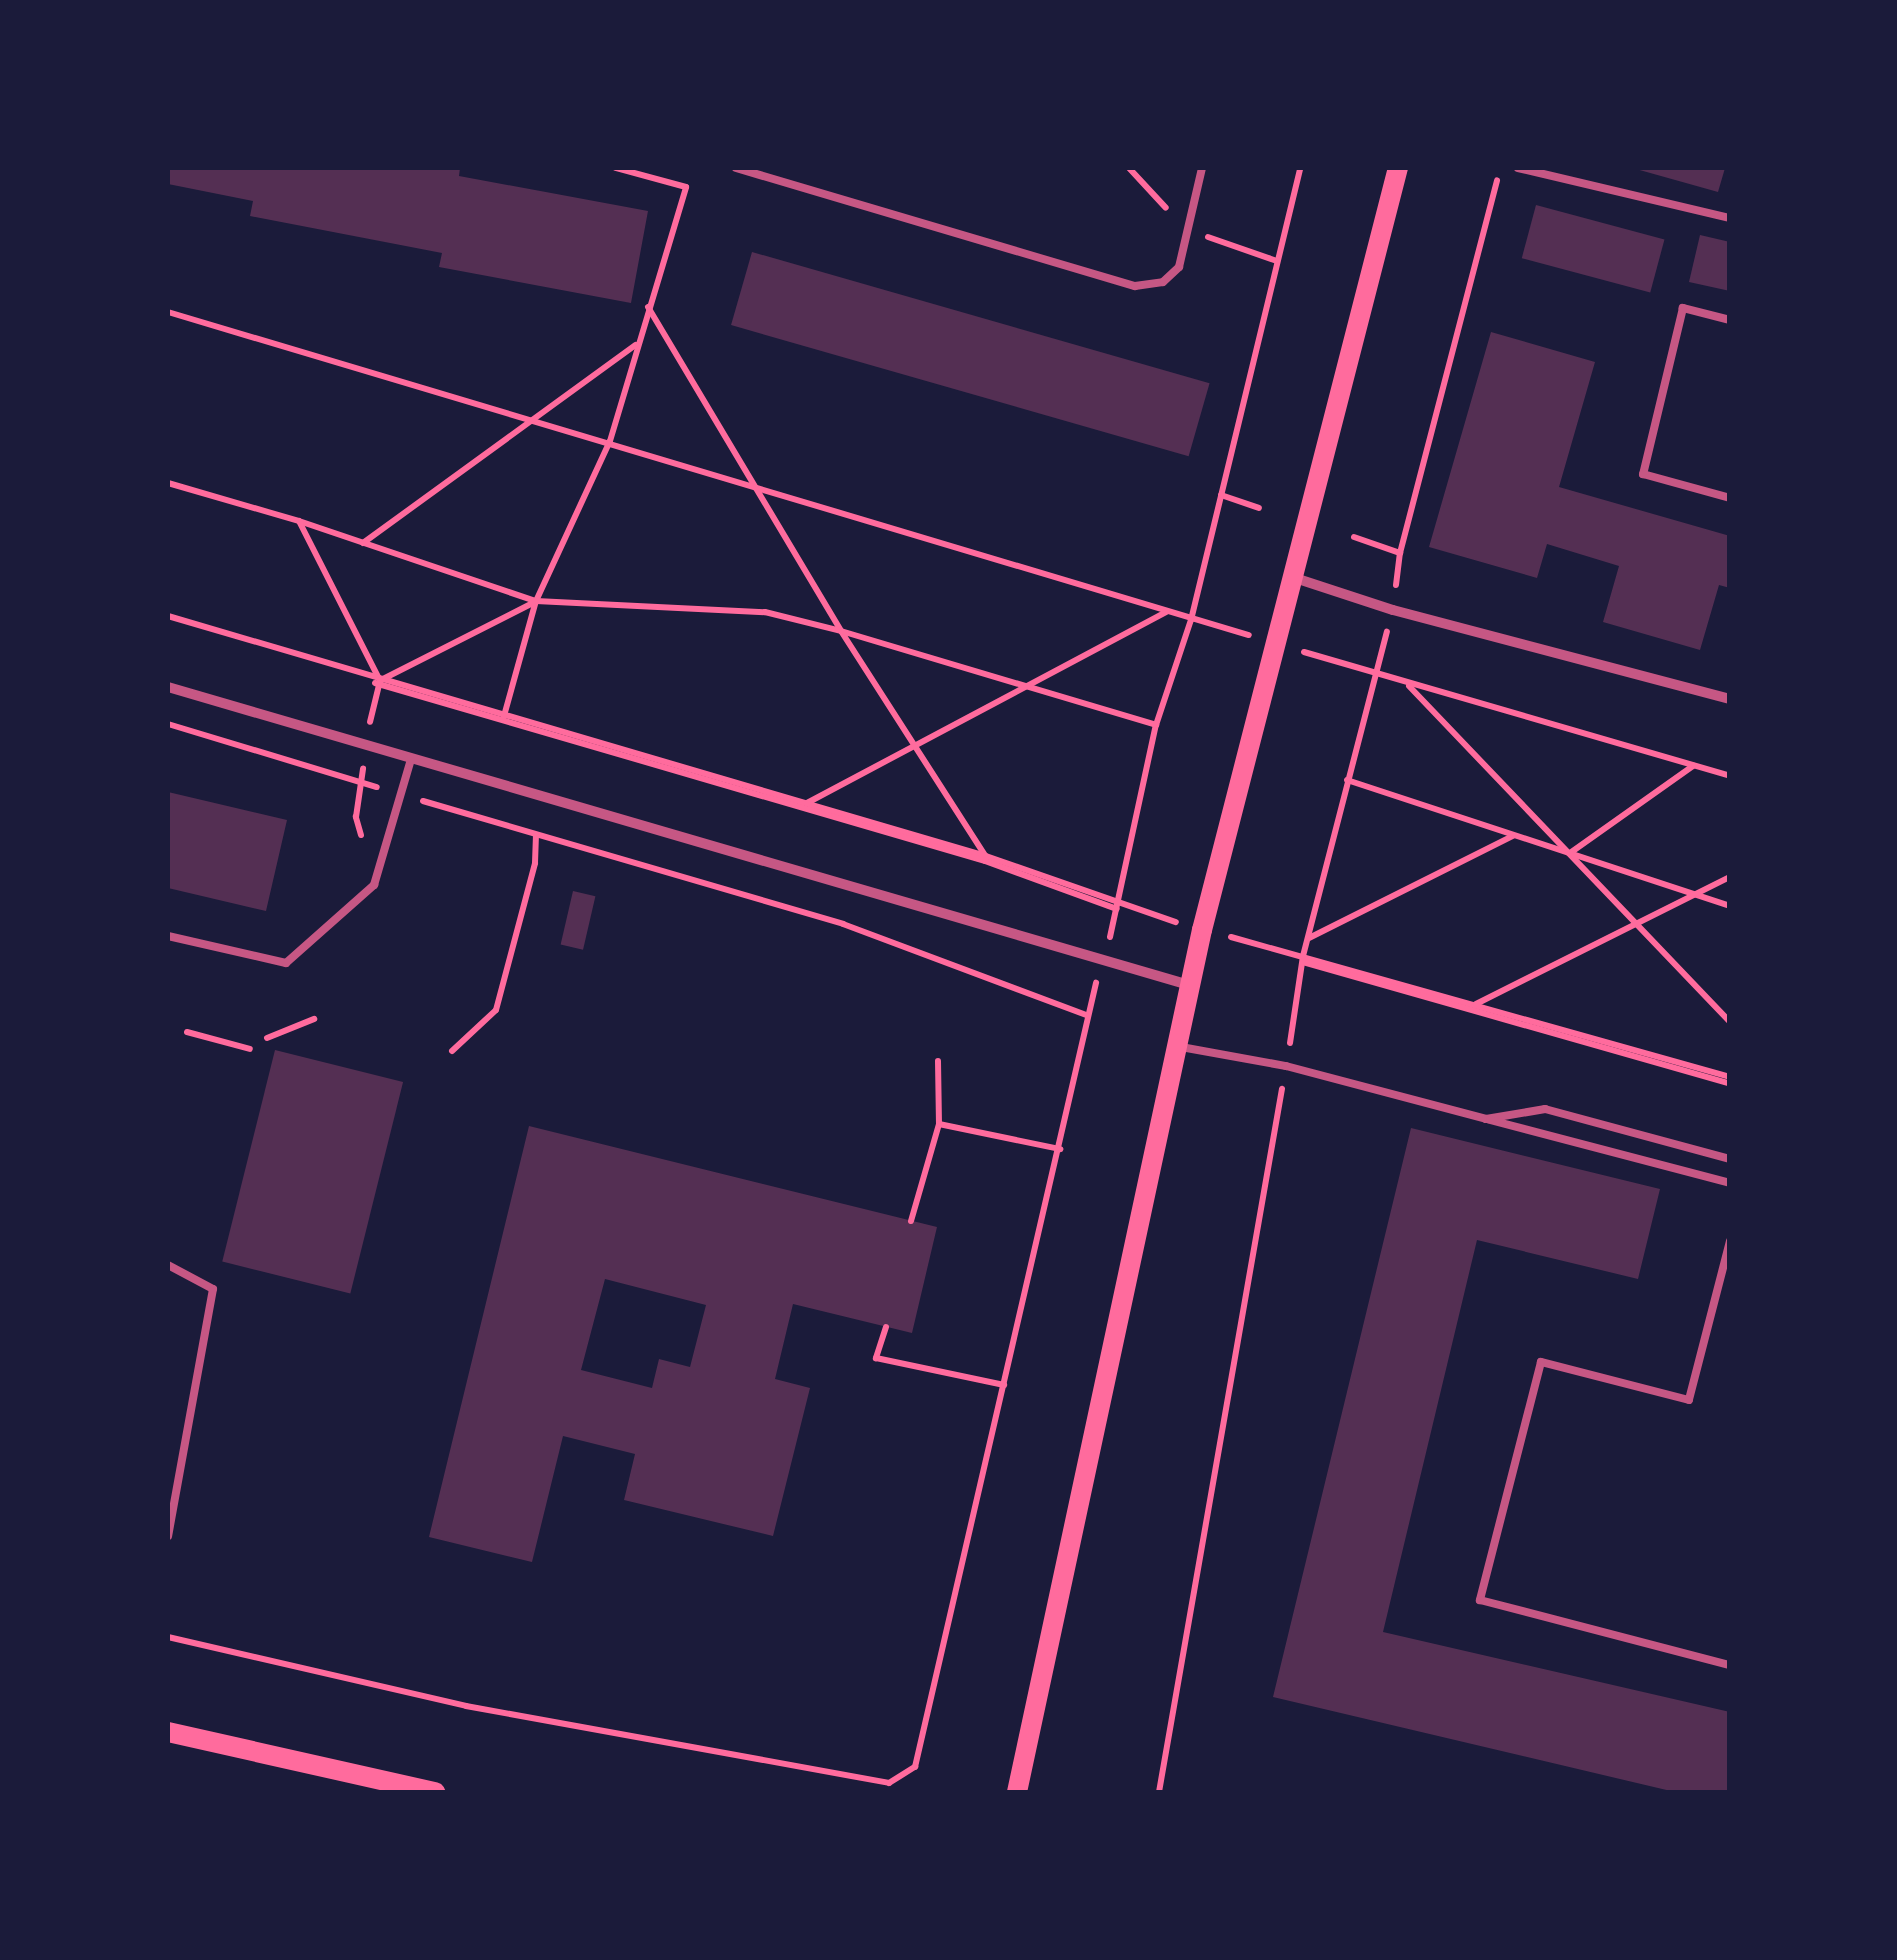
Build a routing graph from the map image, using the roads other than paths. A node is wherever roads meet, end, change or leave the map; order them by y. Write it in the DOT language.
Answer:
graph roads {
  1 [pos="736,168"];
  2 [pos="1202,168"];
  3 [pos="1398,168"];
  4 [pos="1518,168"];
  5 [pos="748,169"];
  6 [pos="1730,218"];
  7 [pos="1730,320"];
  8 [pos="1730,498"];
  9 [pos="1290,577"];
  10 [pos="168,687"];
  11 [pos="1730,699"];
  12 [pos="411,758"];
  13 [pos="168,936"];
  14 [pos="1190,986"];
  15 [pos="1176,1046"];
  16 [pos="1486,1119"];
  17 [pos="1730,1158"];
  18 [pos="1730,1182"];
  19 [pos="1730,1241"];
  20 [pos="168,1265"];
  21 [pos="168,1536"];
  22 [pos="1730,1664"];
  23 [pos="168,1732"];
  24 [pos="435,1792"];
  25 [pos="1016,1792"];
  1 -- 5 [label="lane"];
  2 -- 5 [label="lane"];
  3 -- 9 [label="main road"];
  4 -- 6 [label="lane"];
  7 -- 8 [label="lane"];
  9 -- 11 [label="street"];
  9 -- 14 [label="main road"];
  10 -- 12 [label="street"];
  12 -- 13 [label="lane"];
  12 -- 14 [label="street"];
  14 -- 15 [label="main road"];
  15 -- 16 [label="lane"];
  15 -- 25 [label="main road"];
  16 -- 17 [label="lane"];
  16 -- 18 [label="lane"];
  19 -- 22 [label="lane"];
  20 -- 21 [label="lane"];
  23 -- 24 [label="main road"];
}
